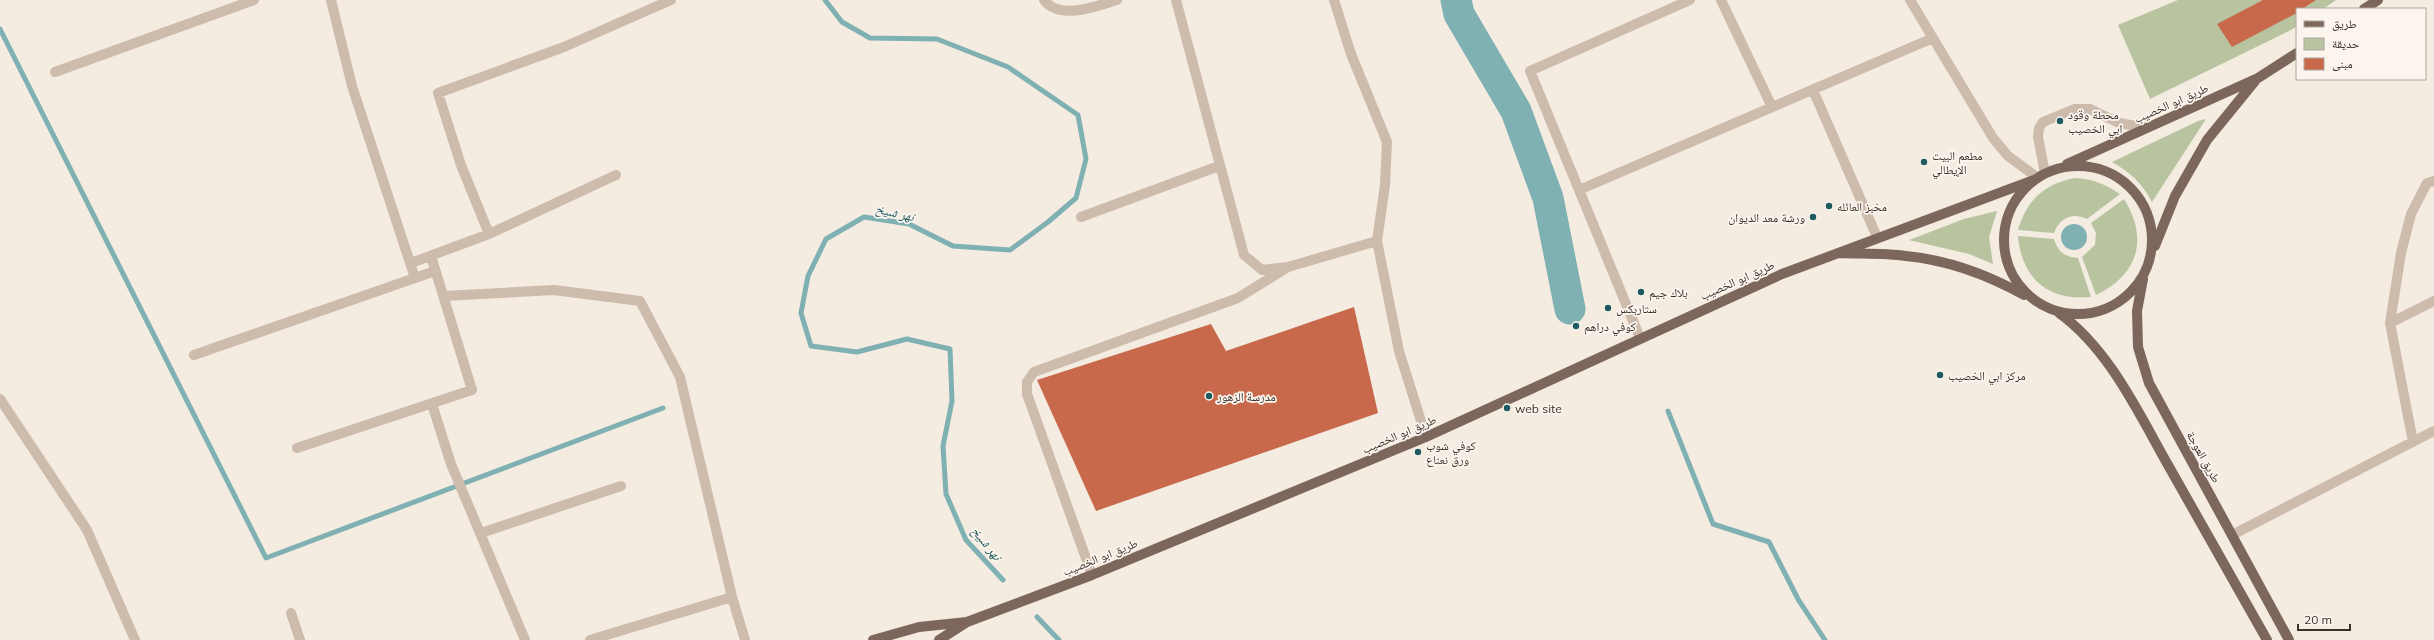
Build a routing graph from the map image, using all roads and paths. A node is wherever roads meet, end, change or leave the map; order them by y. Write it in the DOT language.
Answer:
graph roads {
  1 [pos="254,0"];
  2 [pos="331,0"];
  3 [pos="671,0"];
  4 [pos="1044,0"];
  5 [pos="1117,0"];
  6 [pos="1176,0"];
  7 [pos="1334,0"];
  8 [pos="1690,0"];
  9 [pos="1721,0"];
  10 [pos="1910,0"];
  11 [pos="2378,0"];
  12 [pos="2366,8"];
  13 [pos="1933,38"];
  14 [pos="2296,54"];
  15 [pos="55,72"];
  16 [pos="2258,78"];
  17 [pos="1813,90"];
  18 [pos="1772,107"];
  19 [pos="2147,128"];
  20 [pos="1219,166"];
  21 [pos="616,175"];
  22 [pos="2042,175"];
  23 [pos="2434,181"];
  24 [pos="1579,190"];
  25 [pos="1081,217"];
  26 [pos="489,234"];
  27 [pos="1877,237"];
  28 [pos="1377,241"];
  29 [pos="1834,253"];
  30 [pos="431,256"];
  31 [pos="2151,256"];
  32 [pos="411,263"];
  33 [pos="1288,268"];
  34 [pos="435,271"];
  35 [pos="2144,275"];
  36 [pos="415,278"];
  37 [pos="444,296"];
  38 [pos="2035,301"];
  39 [pos="2434,301"];
  40 [pos="2055,311"];
  41 [pos="2390,323"];
  42 [pos="1640,338"];
  43 [pos="194,355"];
  44 [pos="0,399"];
  45 [pos="432,404"];
  46 [pos="2434,431"];
  47 [pos="1426,437"];
  48 [pos="2413,442"];
  49 [pos="297,448"];
  50 [pos="621,486"];
  51 [pos="481,533"];
  52 [pos="2232,534"];
  53 [pos="1092,575"];
  54 [pos="732,597"];
  55 [pos="290,613"];
  56 [pos="968,622"];
  57 [pos="135,640"];
  58 [pos="300,640"];
  59 [pos="525,640"];
  60 [pos="590,640"];
  61 [pos="745,640"];
  62 [pos="873,640"];
  63 [pos="939,640"];
  64 [pos="2267,640"];
  65 [pos="2290,640"];
  1 -- 15 [label="street"];
  2 -- 32 [label="street"];
  3 -- 26 [label="street"];
  4 -- 5 [label="street"];
  6 -- 20 [label="street"];
  7 -- 28 [label="street"];
  8 -- 24 [label="street"];
  9 -- 18 [label="street"];
  10 -- 13 [label="street"];
  11 -- 12 [label="main road"];
  13 -- 17 [label="street"];
  13 -- 22 [label="street"];
  14 -- 16 [label="main road, طريق ابو الخصيب"];
  16 -- 19 [label="main road, طريق ابو الخصيب"];
  16 -- 31 [label="main road, طريق ابو الخصيب"];
  17 -- 18 [label="street"];
  17 -- 27 [label="street"];
  18 -- 24 [label="street"];
  19 -- 22 [label="main road, طريق ابو الخصيب"];
  19 -- 22 [label="street"];
  20 -- 25 [label="street"];
  20 -- 33 [label="street"];
  21 -- 26 [label="street"];
  22 -- 27 [label="main road, طريق ابو الخصيب"];
  22 -- 31 [label="main road"];
  22 -- 38 [label="main road"];
  23 -- 41 [label="street"];
  24 -- 42 [label="street"];
  26 -- 30 [label="street"];
  27 -- 29 [label="main road, طريق ابو الخصيب"];
  28 -- 33 [label="street"];
  28 -- 47 [label="street"];
  29 -- 38 [label="main road, طريق ابو الخصيب"];
  29 -- 42 [label="main road, طريق ابو الخصيب"];
  30 -- 32 [label="street"];
  30 -- 34 [label="street"];
  31 -- 35 [label="main road"];
  32 -- 36 [label="street"];
  33 -- 53 [label="street"];
  34 -- 36 [label="street"];
  34 -- 37 [label="street"];
  35 -- 40 [label="main road"];
  35 -- 52 [label="main road, طريق العوجة"];
  36 -- 43 [label="street"];
  37 -- 45 [label="street"];
  37 -- 54 [label="street"];
  38 -- 40 [label="main road, طريق ابو الخصيب"];
  39 -- 41 [label="street"];
  40 -- 64 [label="main road"];
  41 -- 48 [label="street"];
  42 -- 47 [label="main road, طريق ابو الخصيب"];
  44 -- 57 [label="street"];
  45 -- 49 [label="street"];
  45 -- 51 [label="street"];
  46 -- 48 [label="street"];
  47 -- 53 [label="main road, طريق ابو الخصيب"];
  48 -- 52 [label="street"];
  50 -- 51 [label="street"];
  51 -- 59 [label="street"];
  52 -- 65 [label="main road, طريق العوجة"];
  53 -- 56 [label="main road, طريق ابو الخصيب"];
  54 -- 60 [label="street"];
  54 -- 61 [label="street"];
  55 -- 58 [label="street"];
  56 -- 62 [label="main road, طريق ابو الخصيب"];
  56 -- 63 [label="main road, طريق ابو الخصيب"];
}
